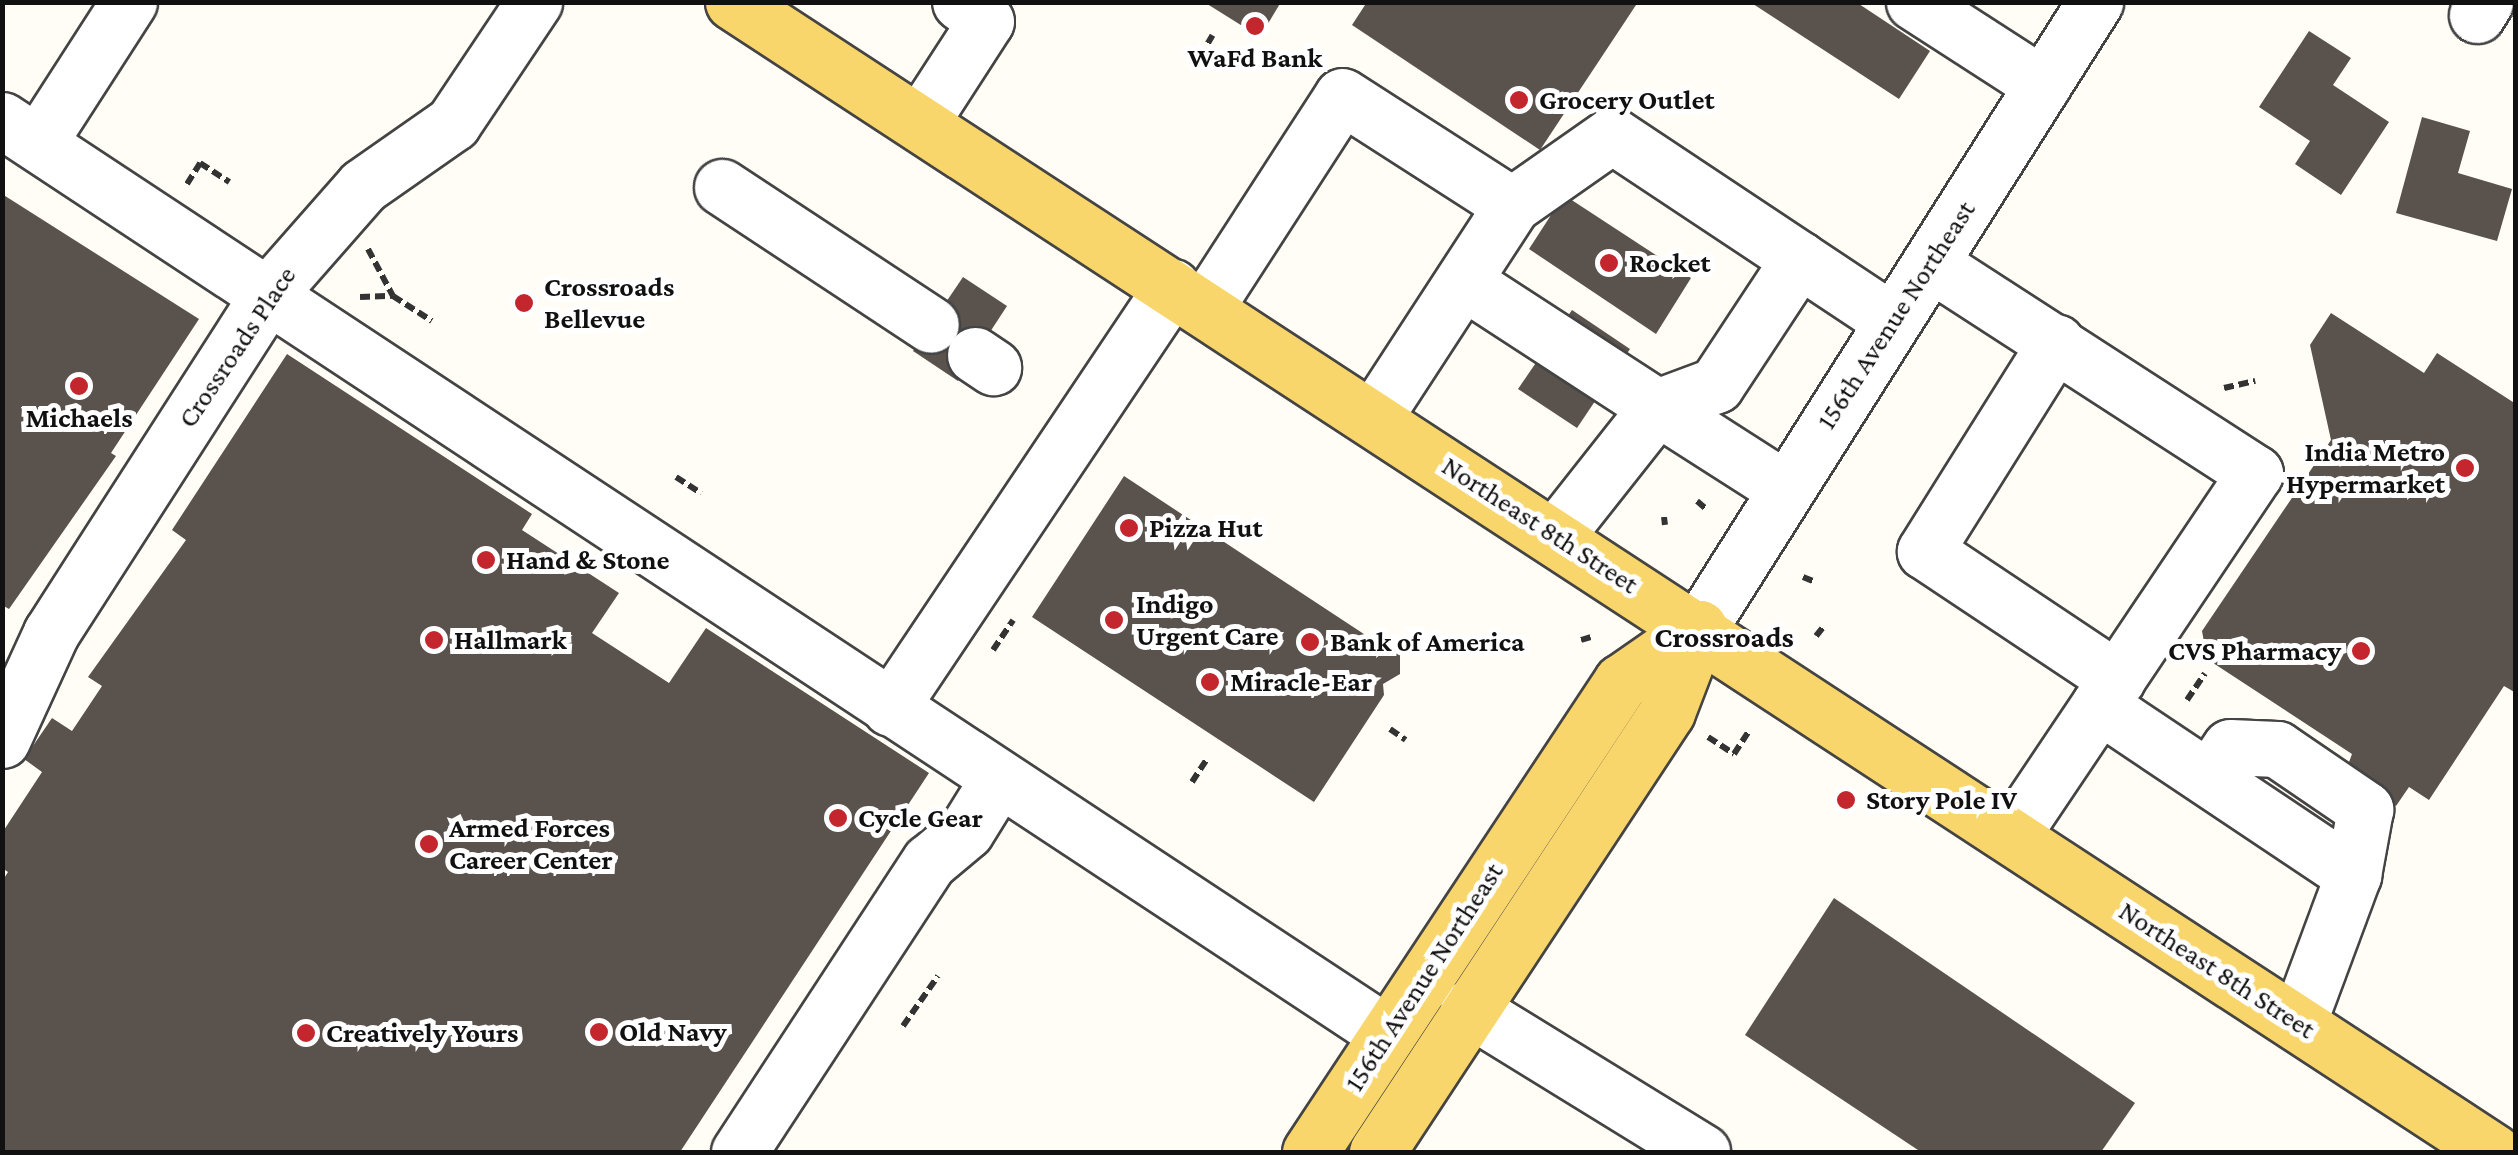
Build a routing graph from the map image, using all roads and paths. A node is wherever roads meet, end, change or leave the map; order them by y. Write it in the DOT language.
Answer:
graph roads {
  1 [pos="130,2"];
  2 [pos="534,2"];
  3 [pos="733,2"];
  4 [pos="960,2"];
  5 [pos="1914,2"];
  6 [pos="2094,2"];
  7 [pos="1213,35"];
  8 [pos="1192,69"];
  9 [pos="2043,85"];
  10 [pos="920,123"];
  11 [pos="20,132"];
  12 [pos="229,182"];
  13 [pos="722,187"];
  14 [pos="176,200"];
  15 [pos="1512,205"];
  16 [pos="362,238"];
  17 [pos="1799,259"];
  18 [pos="1930,264"];
  19 [pos="1463,281"];
  20 [pos="269,293"];
  21 [pos="393,296"];
  22 [pos="1189,297"];
  23 [pos="353,298"];
  24 [pos="432,321"];
  25 [pos="1892,321"];
  26 [pos="2056,342"];
  27 [pos="967,349"];
  28 [pos="2255,382"];
  29 [pos="2224,388"];
  30 [pos="1657,407"];
  31 [pos="1374,417"];
  32 [pos="676,477"];
  33 [pos="1785,489"];
  34 [pos="701,493"];
  35 [pos="1697,501"];
  36 [pos="1705,508"];
  37 [pos="1556,536"];
  38 [pos="1803,577"];
  39 [pos="1814,580"];
  40 [pos="1013,620"];
  41 [pos="1826,626"];
  42 [pos="1699,628"];
  43 [pos="1816,636"];
  44 [pos="1591,637"];
  45 [pos="1582,640"];
  46 [pos="994,650"];
  47 [pos="20,656"];
  48 [pos="2205,674"];
  49 [pos="2108,692"];
  50 [pos="2187,700"];
  51 [pos="890,708"];
  52 [pos="1390,729"];
  53 [pos="1749,731"];
  54 [pos="1707,737"];
  55 [pos="2,740"];
  56 [pos="1406,740"];
  57 [pos="1207,758"];
  58 [pos="997,782"];
  59 [pos="1192,782"];
  60 [pos="2011,836"];
  61 [pos="938,976"];
  62 [pos="1468,1008"];
  63 [pos="2298,1024"];
  64 [pos="904,1026"];
  65 [pos="1386,1033"];
  66 [pos="2489,1151"];
  67 [pos="739,1152"];
  68 [pos="1310,1152"];
  69 [pos="1378,1152"];
  70 [pos="1702,1152"];
  1 -- 11 [label="street"];
  2 -- 20 [label="street, Crossroads Place"];
  3 -- 10 [label="main road, Northeast 8th Street"];
  4 -- 10 [label="street"];
  5 -- 9 [label="street"];
  6 -- 9 [label="street, 156th Avenue Northeast"];
  7 -- 8 [label="path"];
  9 -- 18 [label="street, 156th Avenue Northeast"];
  10 -- 22 [label="main road, Northeast 8th Street"];
  11 -- 20 [label="street"];
  12 -- 14 [label="path"];
  13 -- 27 [label="street"];
  15 -- 17 [label="street"];
  15 -- 19 [label="street"];
  15 -- 22 [label="street"];
  16 -- 21 [label="path"];
  17 -- 25 [label="street"];
  17 -- 30 [label="street"];
  18 -- 25 [label="street, 156th Avenue Northeast"];
  18 -- 26 [label="street"];
  19 -- 30 [label="street"];
  19 -- 31 [label="street"];
  20 -- 47 [label="street, Crossroads Place"];
  20 -- 51 [label="street"];
  21 -- 23 [label="path"];
  21 -- 24 [label="path"];
  22 -- 31 [label="main road, Northeast 8th Street"];
  22 -- 51 [label="street"];
  25 -- 33 [label="street, 156th Avenue Northeast"];
  26 -- 49 [label="street"];
  26 -- 49 [label="street"];
  28 -- 29 [label="path"];
  30 -- 33 [label="street"];
  30 -- 37 [label="street"];
  31 -- 37 [label="main road, Northeast 8th Street"];
  32 -- 34 [label="path"];
  33 -- 42 [label="street, 156th Avenue Northeast"];
  35 -- 36 [label="path"];
  37 -- 42 [label="main road, Northeast 8th Street"];
  38 -- 39 [label="path"];
  40 -- 46 [label="path"];
  41 -- 43 [label="path"];
  42 -- 60 [label="main road, Northeast 8th Street"];
  42 -- 62 [label="main road, 156th Avenue Northeast"];
  42 -- 65 [label="main road, 156th Avenue Northeast"];
  44 -- 45 [label="path"];
  47 -- 55 [label="street, Crossroads Place"];
  48 -- 50 [label="path"];
  49 -- 60 [label="street"];
  49 -- 63 [label="street"];
  51 -- 58 [label="street"];
  52 -- 56 [label="path"];
  53 -- 54 [label="path"];
  57 -- 59 [label="path"];
  58 -- 65 [label="street"];
  58 -- 67 [label="street"];
  60 -- 63 [label="main road, Northeast 8th Street"];
  61 -- 64 [label="path"];
  62 -- 69 [label="main road, 156th Avenue Northeast"];
  62 -- 70 [label="street"];
  63 -- 66 [label="main road, Northeast 8th Street"];
  65 -- 68 [label="main road, 156th Avenue Northeast"];
}
